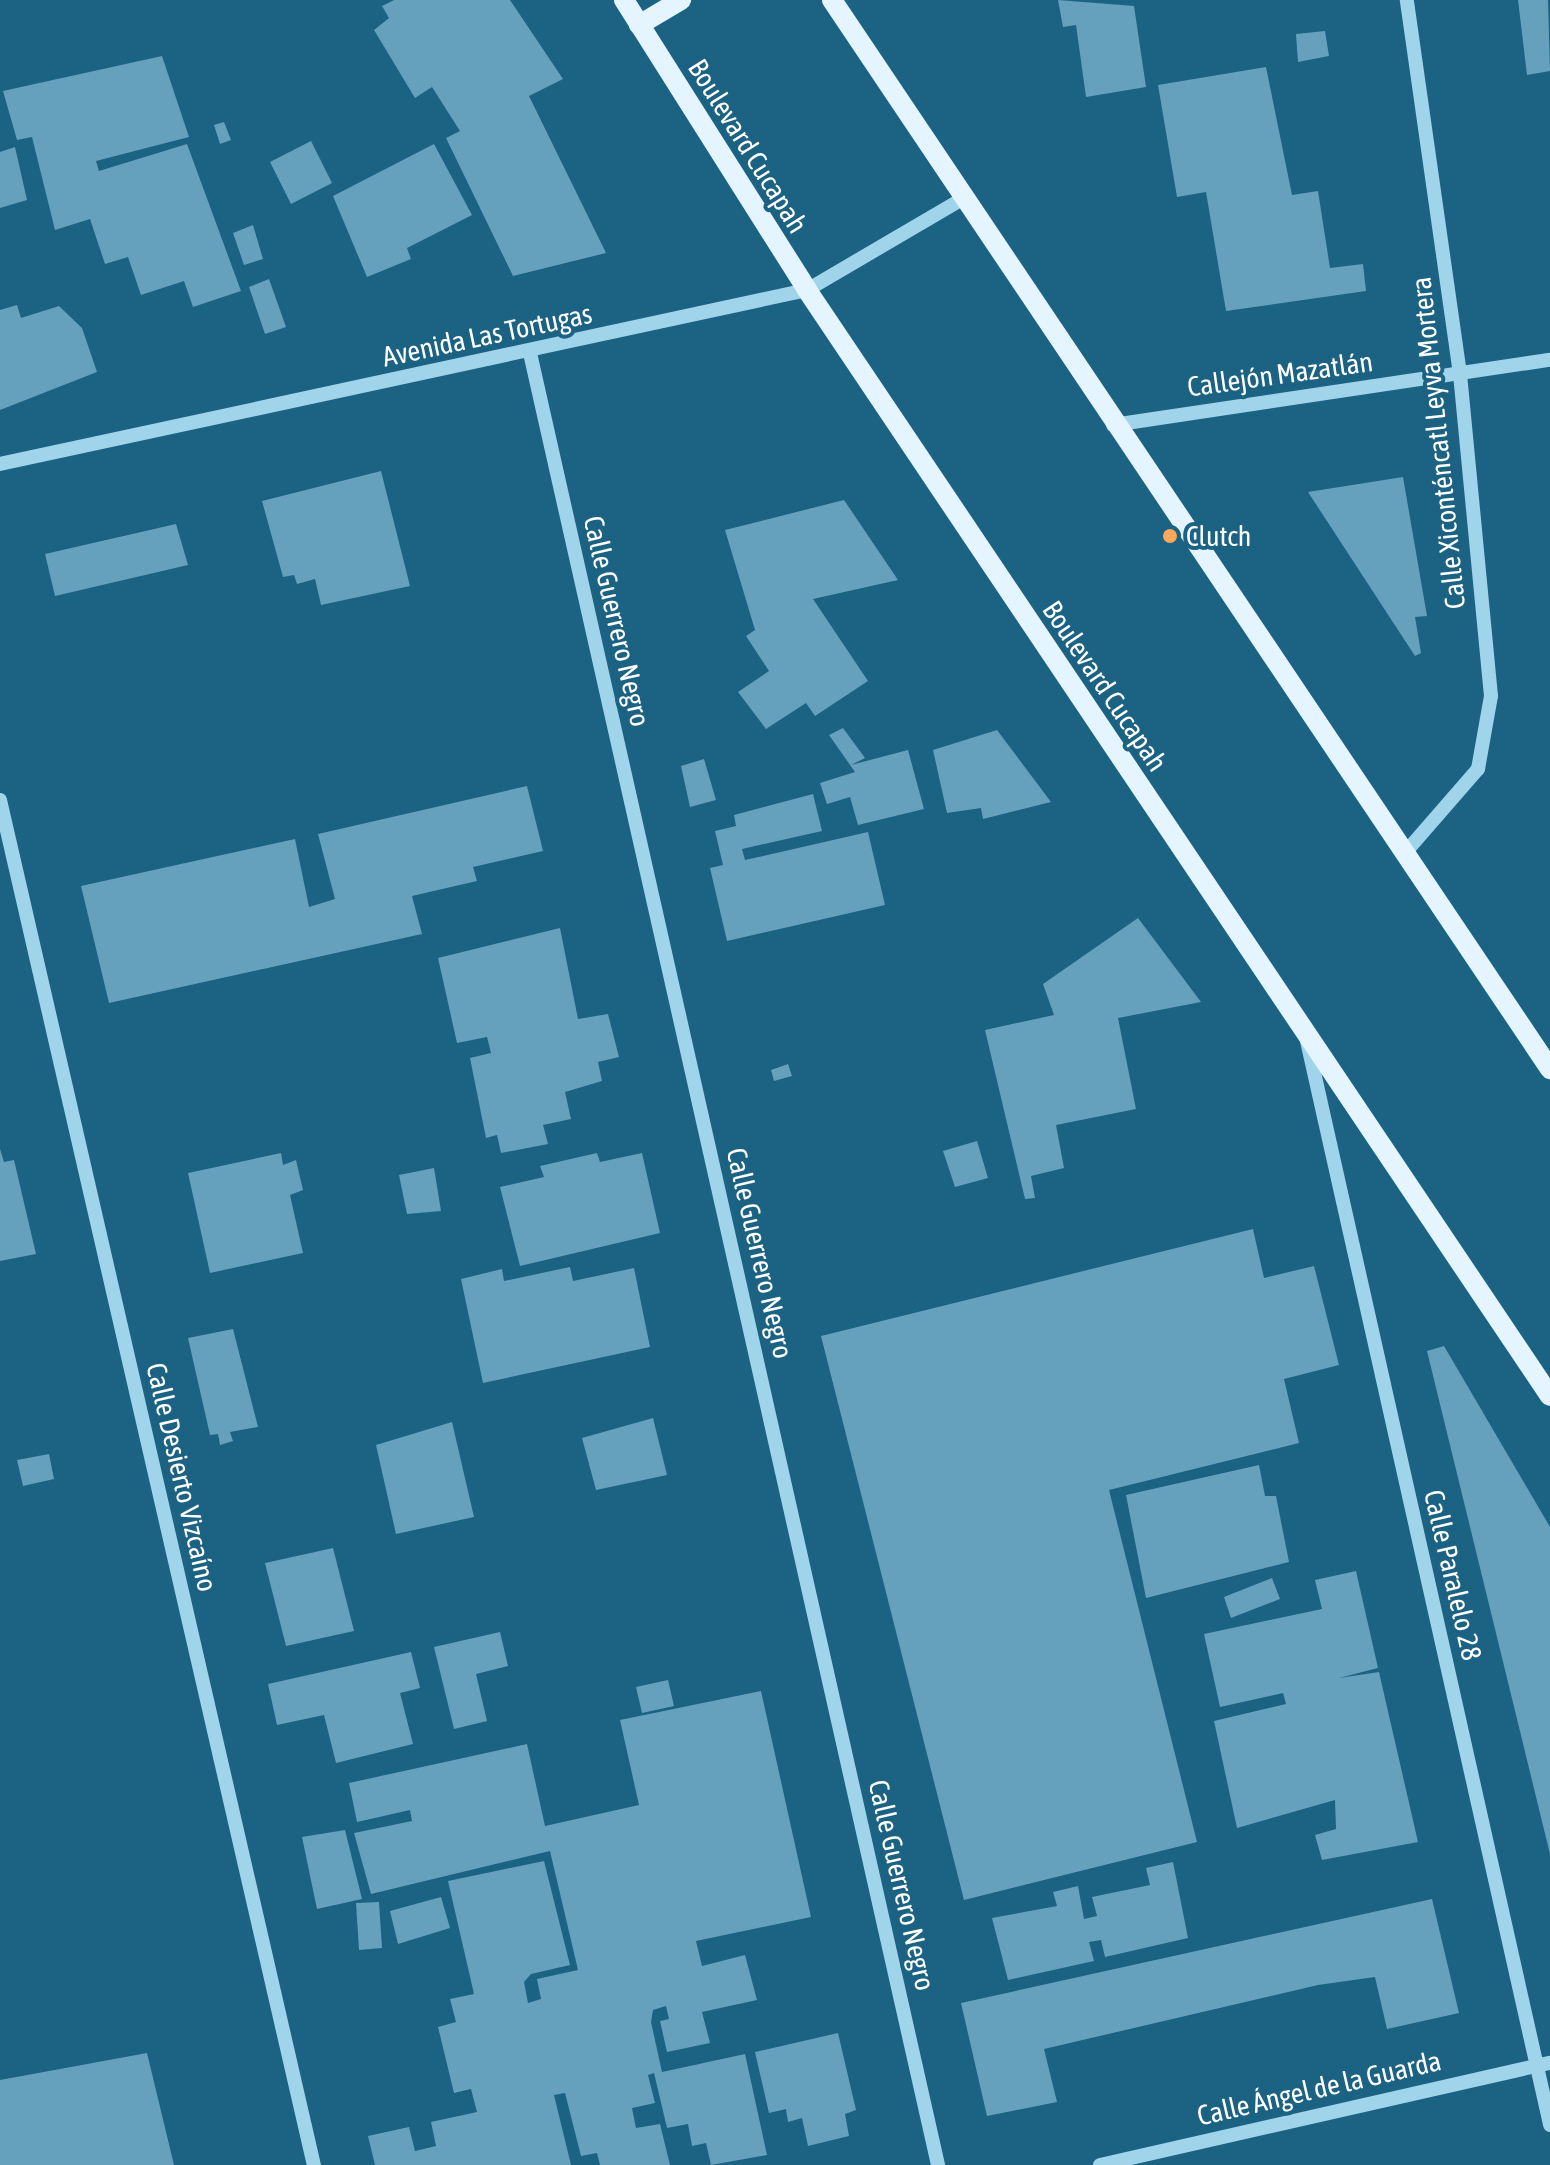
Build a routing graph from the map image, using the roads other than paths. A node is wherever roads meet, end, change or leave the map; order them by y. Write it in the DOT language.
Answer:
graph roads {
  1 [pos="624,0"];
  2 [pos="681,0"];
  3 [pos="832,0"];
  4 [pos="1407,0"];
  5 [pos="639,25"];
  6 [pos="962,199"];
  7 [pos="807,290"];
  8 [pos="530,353"];
  9 [pos="1550,360"];
  10 [pos="1460,374"];
  11 [pos="1113,425"];
  12 [pos="0,464"];
  13 [pos="0,800"];
  14 [pos="1404,854"];
  15 [pos="1306,1037"];
  16 [pos="1550,1069"];
  17 [pos="1550,1396"];
  18 [pos="1543,2064"];
  19 [pos="1550,2125"];
  20 [pos="314,2165"];
  21 [pos="938,2165"];
  22 [pos="1100,2165"];
  1 -- 5 [label="main road, Boulevard Cucapah"];
  2 -- 5 [label="main road"];
  3 -- 6 [label="main road"];
  4 -- 10 [label="street, Calle Xiconténcatl Leyva Mortera"];
  5 -- 7 [label="main road, Boulevard Cucapah"];
  6 -- 7 [label="street, Avenida Las Tortugas"];
  6 -- 11 [label="main road"];
  7 -- 8 [label="street, Avenida Las Tortugas"];
  7 -- 15 [label="main road, Boulevard Cucapah"];
  8 -- 12 [label="street, Avenida Las Tortugas"];
  8 -- 21 [label="street, Calle Guerrero Negro"];
  9 -- 10 [label="street, Callejón Mazatlán"];
  10 -- 11 [label="street, Callejón Mazatlán"];
  10 -- 14 [label="street, Calle Xiconténcatl Leyva Mortera"];
  11 -- 14 [label="main road"];
  13 -- 20 [label="street, Calle Desierto Vizcaíno"];
  14 -- 16 [label="main road"];
  15 -- 17 [label="main road, Boulevard Cucapah"];
  15 -- 18 [label="street, Calle Paralelo 28"];
  18 -- 19 [label="street, Calle Paralelo 28"];
  18 -- 22 [label="street, Calle Ángel de la Guarda"];
}
